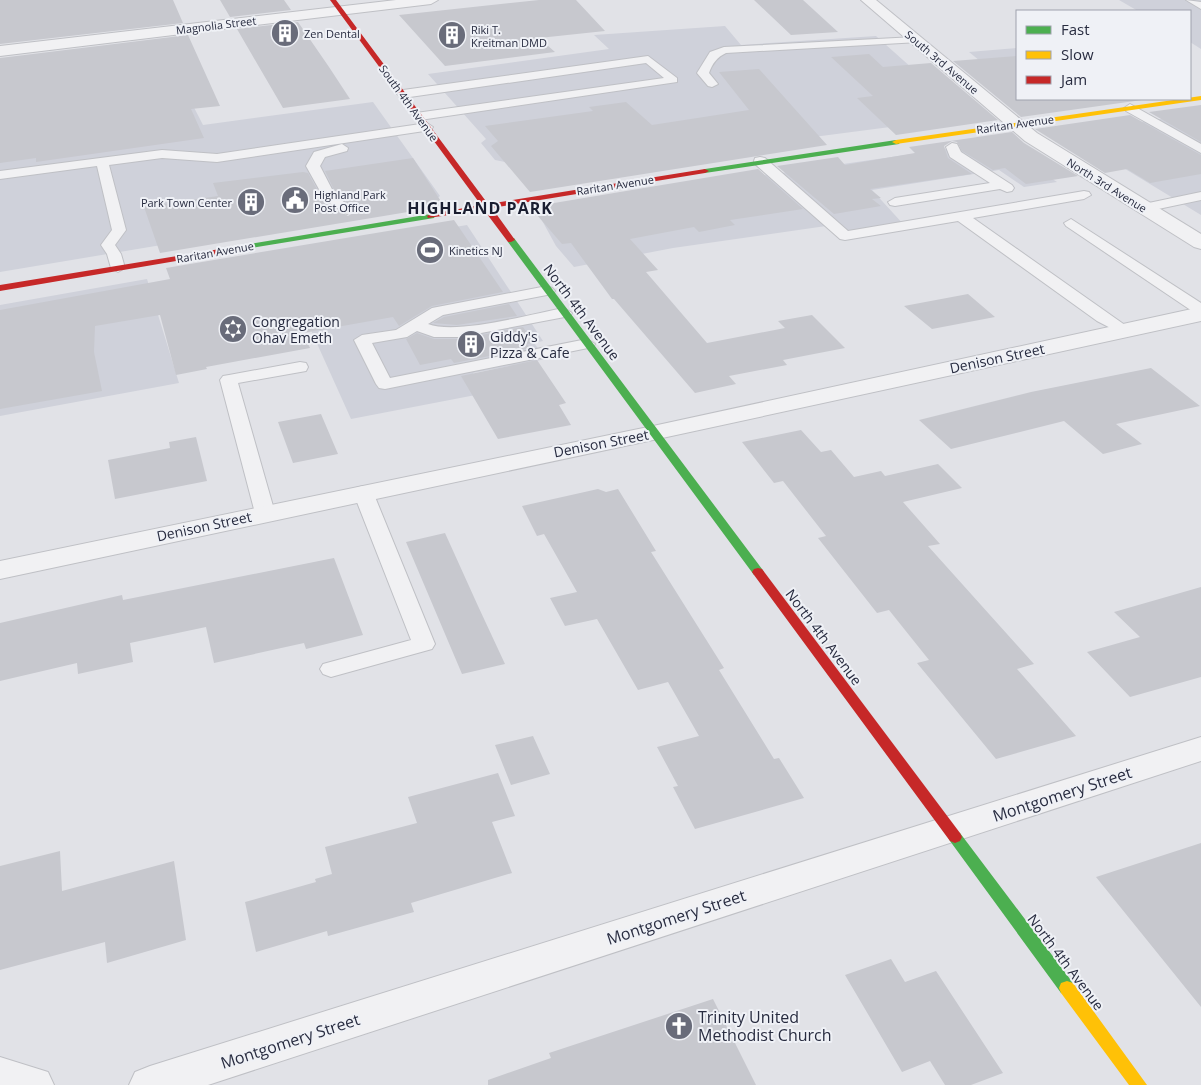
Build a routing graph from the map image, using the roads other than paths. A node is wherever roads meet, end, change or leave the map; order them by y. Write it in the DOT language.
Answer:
graph roads {
  1 [pos="431,0"];
  2 [pos="868,0"];
  3 [pos="1191,0"];
  4 [pos="337,5"];
  5 [pos="1201,6"];
  6 [pos="915,40"];
  7 [pos="0,51"];
  8 [pos="712,84"];
  9 [pos="459,86"];
  10 [pos="403,94"];
  11 [pos="1187,100"];
  12 [pos="478,108"];
  13 [pos="1130,108"];
  14 [pos="423,121"];
  15 [pos="1016,124"];
  16 [pos="936,135"];
  17 [pos="408,138"];
  18 [pos="1201,149"];
  19 [pos="760,161"];
  20 [pos="102,162"];
  21 [pos="0,175"];
  22 [pos="1002,185"];
  23 [pos="1084,195"];
  24 [pos="1201,196"];
  25 [pos="1029,204"];
  26 [pos="485,206"];
  27 [pos="1144,208"];
  28 [pos="961,216"];
  29 [pos="923,223"];
  30 [pos="1071,223"];
  31 [pos="358,227"];
  32 [pos="1201,242"];
  33 [pos="118,268"];
  34 [pos="0,288"];
  35 [pos="548,291"];
  36 [pos="1201,310"];
  37 [pos="564,313"];
  38 [pos="1201,314"];
  39 [pos="415,325"];
  40 [pos="1124,330"];
  41 [pos="587,344"];
  42 [pos="300,367"];
  43 [pos="653,433"];
  44 [pos="363,492"];
  45 [pos="265,513"];
  46 [pos="0,570"];
  47 [pos="331,669"];
  48 [pos="1201,749"];
  49 [pos="950,831"];
  50 [pos="0,1076"];
  51 [pos="34,1085"];
  52 [pos="150,1085"];
  53 [pos="1139,1085"];
  1 -- 4 [label="street, Magnolia Street"];
  2 -- 6 [label="street, South 3rd Avenue"];
  3 -- 5 [label="lane"];
  4 -- 7 [label="street, Magnolia Street"];
  4 -- 10 [label="street, South 4th Avenue"];
  6 -- 8 [label="lane"];
  6 -- 15 [label="street, South 3rd Avenue"];
  9 -- 10 [label="lane"];
  9 -- 12 [label="lane"];
  9 -- 12 [label="lane"];
  10 -- 14 [label="street, South 4th Avenue"];
  11 -- 13 [label="street, Raritan Avenue"];
  12 -- 14 [label="lane"];
  13 -- 15 [label="street, Raritan Avenue"];
  13 -- 18 [label="lane"];
  14 -- 20 [label="lane"];
  14 -- 26 [label="street, South 4th Avenue"];
  15 -- 16 [label="street, Raritan Avenue"];
  15 -- 27 [label="street, North 3rd Avenue"];
  16 -- 19 [label="street, Raritan Avenue"];
  16 -- 22 [label="lane"];
  17 -- 31 [label="lane"];
  19 -- 26 [label="street, Raritan Avenue"];
  19 -- 29 [label="lane"];
  20 -- 21 [label="lane"];
  20 -- 33 [label="lane"];
  22 -- 25 [label="lane"];
  22 -- 29 [label="lane"];
  23 -- 25 [label="lane"];
  24 -- 27 [label="lane"];
  25 -- 28 [label="lane"];
  26 -- 31 [label="street, Raritan Avenue"];
  26 -- 35 [label="street, North 4th Avenue"];
  27 -- 32 [label="street, North 3rd Avenue"];
  28 -- 29 [label="lane"];
  28 -- 40 [label="lane"];
  30 -- 36 [label="lane"];
  31 -- 33 [label="street, Raritan Avenue"];
  33 -- 34 [label="street, Raritan Avenue"];
  35 -- 37 [label="street, North 4th Avenue"];
  35 -- 39 [label="lane"];
  37 -- 39 [label="lane"];
  37 -- 41 [label="street, North 4th Avenue"];
  38 -- 40 [label="street, Denison Street"];
  39 -- 41 [label="lane"];
  40 -- 43 [label="street, Denison Street"];
  41 -- 43 [label="street, North 4th Avenue"];
  42 -- 45 [label="lane"];
  43 -- 44 [label="street, Denison Street"];
  43 -- 49 [label="street, North 4th Avenue"];
  44 -- 45 [label="street, Denison Street"];
  44 -- 47 [label="lane"];
  45 -- 46 [label="street, Denison Street"];
  48 -- 49 [label="street, Montgomery Street"];
  49 -- 52 [label="street, Montgomery Street"];
  49 -- 53 [label="street, North 4th Avenue"];
  50 -- 51 [label="street"];
}
